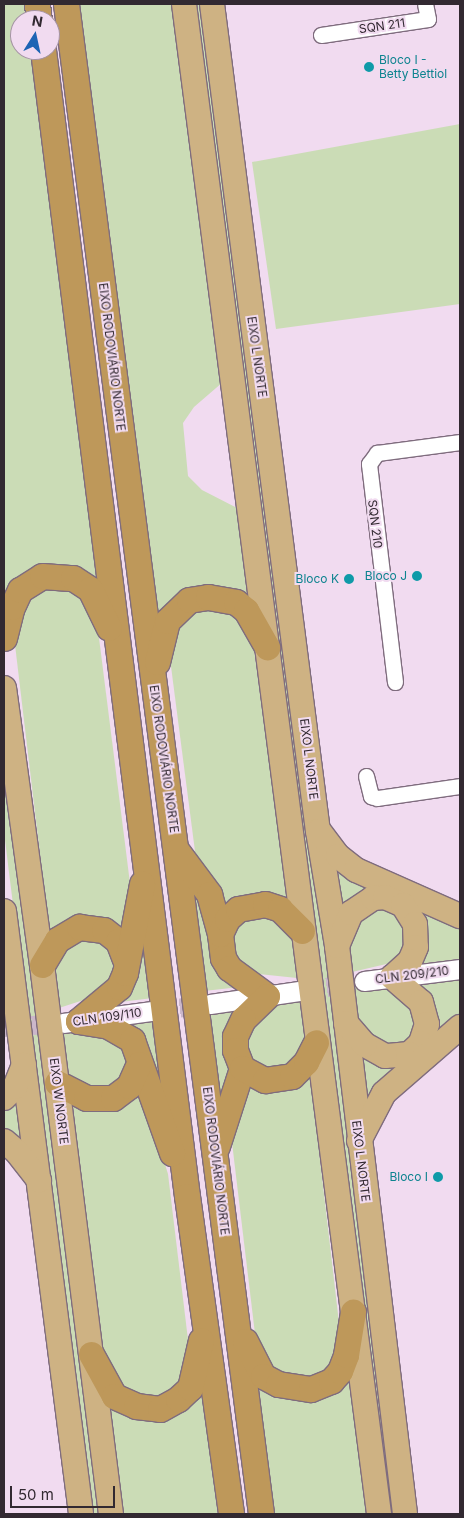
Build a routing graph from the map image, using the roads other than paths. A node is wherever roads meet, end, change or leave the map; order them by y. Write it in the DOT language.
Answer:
graph roads {
  1 [pos="66,4"];
  2 [pos="184,4"];
  3 [pos="212,4"];
  4 [pos="425,4"];
  5 [pos="321,35"];
  6 [pos="44,60"];
  7 [pos="460,442"];
  8 [pos="4,638"];
  9 [pos="267,647"];
  10 [pos="122,660"];
  11 [pos="394,682"];
  12 [pos="154,687"];
  13 [pos="4,688"];
  14 [pos="366,776"];
  15 [pos="460,786"];
  16 [pos="318,831"];
  17 [pos="176,849"];
  18 [pos="145,867"];
  19 [pos="4,912"];
  20 [pos="460,916"];
  21 [pos="302,930"];
  22 [pos="220,934"];
  23 [pos="337,946"];
  24 [pos="125,959"];
  25 [pos="42,965"];
  26 [pos="460,969"];
  27 [pos="8,976"];
  28 [pos="392,977"];
  29 [pos="364,981"];
  30 [pos="299,991"];
  31 [pos="267,996"];
  32 [pos="210,1004"];
  33 [pos="152,1011"];
  34 [pos="70,1022"];
  35 [pos="346,1023"];
  36 [pos="460,1026"];
  37 [pos="316,1042"];
  38 [pos="138,1064"];
  39 [pos="24,1065"];
  40 [pos="242,1068"];
  41 [pos="57,1083"];
  42 [pos="4,1098"];
  43 [pos="4,1141"];
  44 [pos="358,1142"];
  45 [pos="215,1153"];
  46 [pos="40,1181"];
  47 [pos="187,1196"];
  48 [pos="352,1312"];
  49 [pos="205,1315"];
  50 [pos="237,1324"];
  51 [pos="91,1354"];
  52 [pos="81,1514"];
  53 [pos="111,1514"];
  54 [pos="231,1514"];
  55 [pos="261,1514"];
  56 [pos="379,1514"];
  57 [pos="405,1514"];
  1 -- 12 [label="highway, EIXO RODOVIÁRIO NORTE"];
  2 -- 9 [label="main road"];
  3 -- 16 [label="main road, EIXO L NORTE"];
  4 -- 5 [label="street, SQN 211"];
  6 -- 10 [label="highway"];
  7 -- 11 [label="street, SQN 210"];
  8 -- 10 [label="highway"];
  9 -- 12 [label="highway"];
  9 -- 21 [label="main road"];
  10 -- 18 [label="highway"];
  12 -- 17 [label="highway, EIXO RODOVIÁRIO NORTE"];
  13 -- 25 [label="main road, EIXO W NORTE"];
  14 -- 15 [label="street"];
  16 -- 20 [label="main road"];
  16 -- 23 [label="main road, EIXO L NORTE"];
  17 -- 22 [label="highway"];
  17 -- 45 [label="highway, EIXO RODOVIÁRIO NORTE"];
  18 -- 24 [label="highway"];
  18 -- 47 [label="highway"];
  19 -- 27 [label="main road"];
  21 -- 22 [label="highway"];
  21 -- 37 [label="main road"];
  22 -- 31 [label="highway"];
  23 -- 28 [label="main road"];
  23 -- 35 [label="main road, EIXO L NORTE"];
  24 -- 25 [label="highway"];
  24 -- 34 [label="highway"];
  25 -- 41 [label="main road, EIXO W NORTE"];
  26 -- 28 [label="street, CLN 209/210"];
  27 -- 39 [label="main road"];
  28 -- 29 [label="street, CLN 209/210"];
  28 -- 35 [label="main road"];
  30 -- 31 [label="street"];
  31 -- 32 [label="street"];
  31 -- 40 [label="highway"];
  33 -- 34 [label="street, CLN 109/110"];
  34 -- 38 [label="highway"];
  35 -- 44 [label="main road, EIXO L NORTE"];
  36 -- 44 [label="main road"];
  37 -- 40 [label="highway"];
  37 -- 48 [label="main road"];
  38 -- 41 [label="highway"];
  38 -- 47 [label="highway"];
  39 -- 42 [label="main road"];
  39 -- 46 [label="main road"];
  40 -- 45 [label="highway"];
  41 -- 51 [label="main road, EIXO W NORTE"];
  43 -- 46 [label="main road"];
  44 -- 57 [label="main road, EIXO L NORTE"];
  45 -- 50 [label="highway, EIXO RODOVIÁRIO NORTE"];
  46 -- 52 [label="main road"];
  47 -- 49 [label="highway"];
  48 -- 50 [label="highway"];
  48 -- 56 [label="main road"];
  49 -- 51 [label="highway"];
  49 -- 54 [label="highway"];
  50 -- 55 [label="highway, EIXO RODOVIÁRIO NORTE"];
  51 -- 53 [label="main road, EIXO W NORTE"];
}
